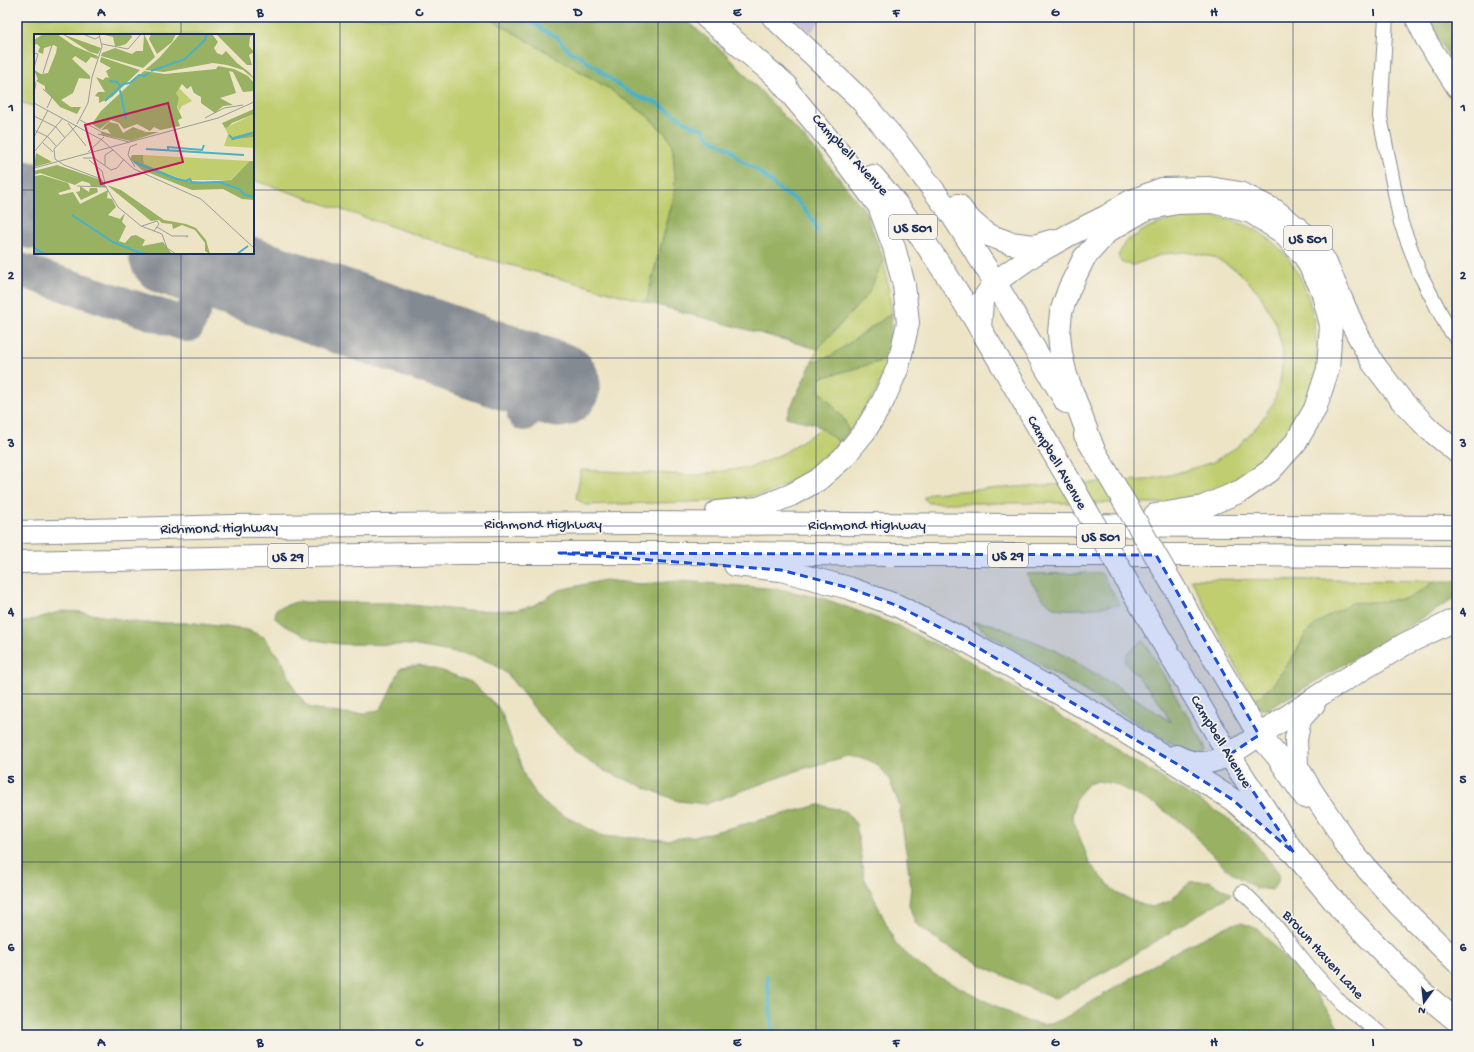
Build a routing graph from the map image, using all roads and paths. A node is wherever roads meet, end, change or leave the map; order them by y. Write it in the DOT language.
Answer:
graph roads {
  1 [pos="706,17"];
  2 [pos="773,17"];
  3 [pos="1386,17"];
  4 [pos="1415,17"];
  5 [pos="776,76"];
  6 [pos="1457,88"];
  7 [pos="897,142"];
  8 [pos="1069,235"];
  9 [pos="995,282"];
  10 [pos="980,329"];
  11 [pos="1457,339"];
  12 [pos="1093,448"];
  13 [pos="1457,452"];
  14 [pos="633,523"];
  15 [pos="1068,525"];
  16 [pos="1457,527"];
  17 [pos="17,532"];
  18 [pos="558,553"];
  19 [pos="1457,557"];
  20 [pos="17,562"];
  21 [pos="1457,619"];
  22 [pos="1326,691"];
  23 [pos="1099,716"];
  24 [pos="1259,735"];
  25 [pos="1229,755"];
  26 [pos="1294,853"];
  27 [pos="1356,857"];
  28 [pos="1243,892"];
  29 [pos="1457,962"];
  30 [pos="1457,1021"];
  31 [pos="1382,1035"];
  1 -- 5 [label="main road, Campbell Avenue / US 501"];
  2 -- 7 [label="main road, US 501"];
  3 -- 11 [label="street"];
  4 -- 6 [label="street"];
  5 -- 10 [label="main road, Campbell Avenue / US 501"];
  5 -- 14 [label="main road"];
  7 -- 8 [label="main road, US 501"];
  7 -- 9 [label="main road"];
  8 -- 9 [label="main road"];
  8 -- 13 [label="main road, US 501"];
  9 -- 10 [label="main road"];
  9 -- 12 [label="main road"];
  10 -- 25 [label="main road, Campbell Avenue / US 501, bridge"];
  12 -- 15 [label="main road"];
  12 -- 24 [label="main road, bridge"];
  14 -- 15 [label="main road, Richmond Highway / US 29"];
  14 -- 17 [label="main road, Richmond Highway / US 29"];
  15 -- 16 [label="main road, US 29"];
  18 -- 19 [label="main road, US 29"];
  18 -- 20 [label="main road, Richmond Highway / US 29"];
  18 -- 23 [label="main road"];
  21 -- 22 [label="main road"];
  22 -- 24 [label="main road"];
  22 -- 27 [label="main road"];
  23 -- 25 [label="main road"];
  23 -- 26 [label="main road"];
  24 -- 25 [label="main road"];
  24 -- 27 [label="main road"];
  25 -- 26 [label="main road, Campbell Avenue"];
  26 -- 30 [label="main road, Campbell Avenue"];
  27 -- 29 [label="main road"];
  28 -- 31 [label="street, Brown Haven Lane"];
}
